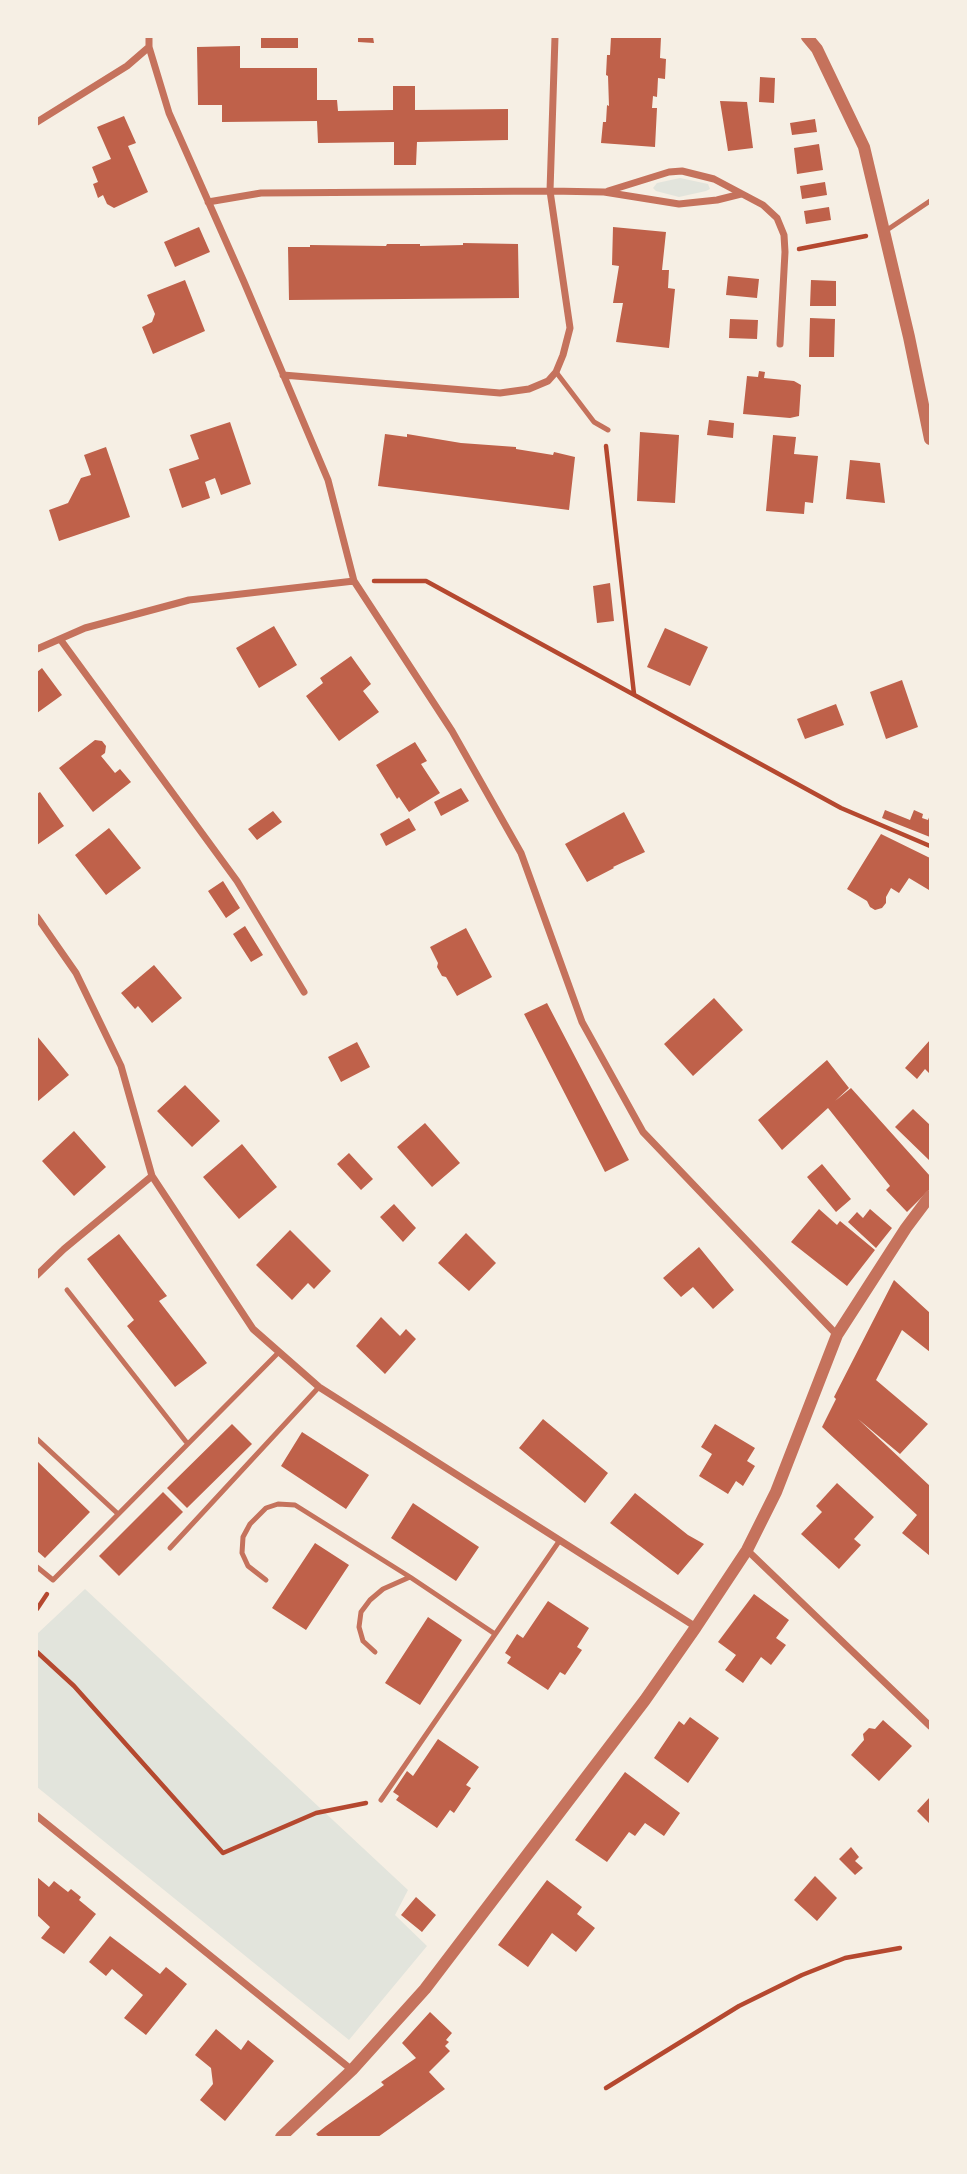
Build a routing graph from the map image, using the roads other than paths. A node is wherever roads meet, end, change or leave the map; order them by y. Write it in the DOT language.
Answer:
graph roads {
  1 [pos="149,37"];
  2 [pos="555,37"];
  3 [pos="807,37"];
  4 [pos="149,47"];
  5 [pos="37,122"];
  6 [pos="550,191"];
  7 [pos="604,192"];
  8 [pos="741,194"];
  9 [pos="930,201"];
  10 [pos="208,202"];
  11 [pos="884,232"];
  12 [pos="780,344"];
  13 [pos="556,372"];
  14 [pos="283,375"];
  15 [pos="928,407"];
  16 [pos="606,429"];
  17 [pos="930,439"];
  18 [pos="354,581"];
  19 [pos="60,639"];
  20 [pos="37,649"];
  21 [pos="37,917"];
  22 [pos="304,992"];
  23 [pos="152,1176"];
  24 [pos="930,1196"];
  25 [pos="37,1275"];
  26 [pos="67,1290"];
  27 [pos="837,1335"];
  28 [pos="279,1352"];
  29 [pos="319,1387"];
  30 [pos="37,1439"];
  31 [pos="187,1443"];
  32 [pos="117,1513"];
  33 [pos="560,1541"];
  34 [pos="170,1548"];
  35 [pos="747,1550"];
  36 [pos="37,1567"];
  37 [pos="410,1577"];
  38 [pos="266,1580"];
  39 [pos="696,1627"];
  40 [pos="495,1634"];
  41 [pos="375,1652"];
  42 [pos="930,1726"];
  43 [pos="382,1800"];
  44 [pos="37,1816"];
  45 [pos="352,2070"];
  46 [pos="281,2137"];
  1 -- 4 [label="street"];
  2 -- 6 [label="street"];
  3 -- 11 [label="street"];
  4 -- 5 [label="street"];
  4 -- 10 [label="street"];
  6 -- 7 [label="street"];
  6 -- 10 [label="street"];
  6 -- 13 [label="street"];
  7 -- 8 [label="street"];
  7 -- 8 [label="street"];
  8 -- 12 [label="street"];
  9 -- 11 [label="lane"];
  10 -- 14 [label="street"];
  11 -- 15 [label="street"];
  13 -- 14 [label="street"];
  13 -- 16 [label="lane"];
  14 -- 18 [label="street"];
  15 -- 17 [label="street"];
  18 -- 19 [label="street"];
  18 -- 27 [label="street"];
  19 -- 20 [label="street"];
  19 -- 22 [label="street"];
  21 -- 23 [label="street"];
  23 -- 25 [label="street"];
  23 -- 28 [label="street"];
  24 -- 27 [label="street"];
  26 -- 31 [label="lane"];
  27 -- 35 [label="street"];
  28 -- 29 [label="street"];
  28 -- 31 [label="lane"];
  29 -- 33 [label="street"];
  29 -- 34 [label="lane"];
  30 -- 32 [label="lane"];
  31 -- 32 [label="lane"];
  32 -- 36 [label="lane"];
  33 -- 39 [label="street"];
  33 -- 40 [label="lane"];
  35 -- 39 [label="street"];
  35 -- 42 [label="street"];
  37 -- 38 [label="lane"];
  37 -- 40 [label="lane"];
  37 -- 41 [label="lane"];
  39 -- 45 [label="street"];
  40 -- 43 [label="lane"];
  44 -- 45 [label="street"];
  45 -- 46 [label="street"];
}
